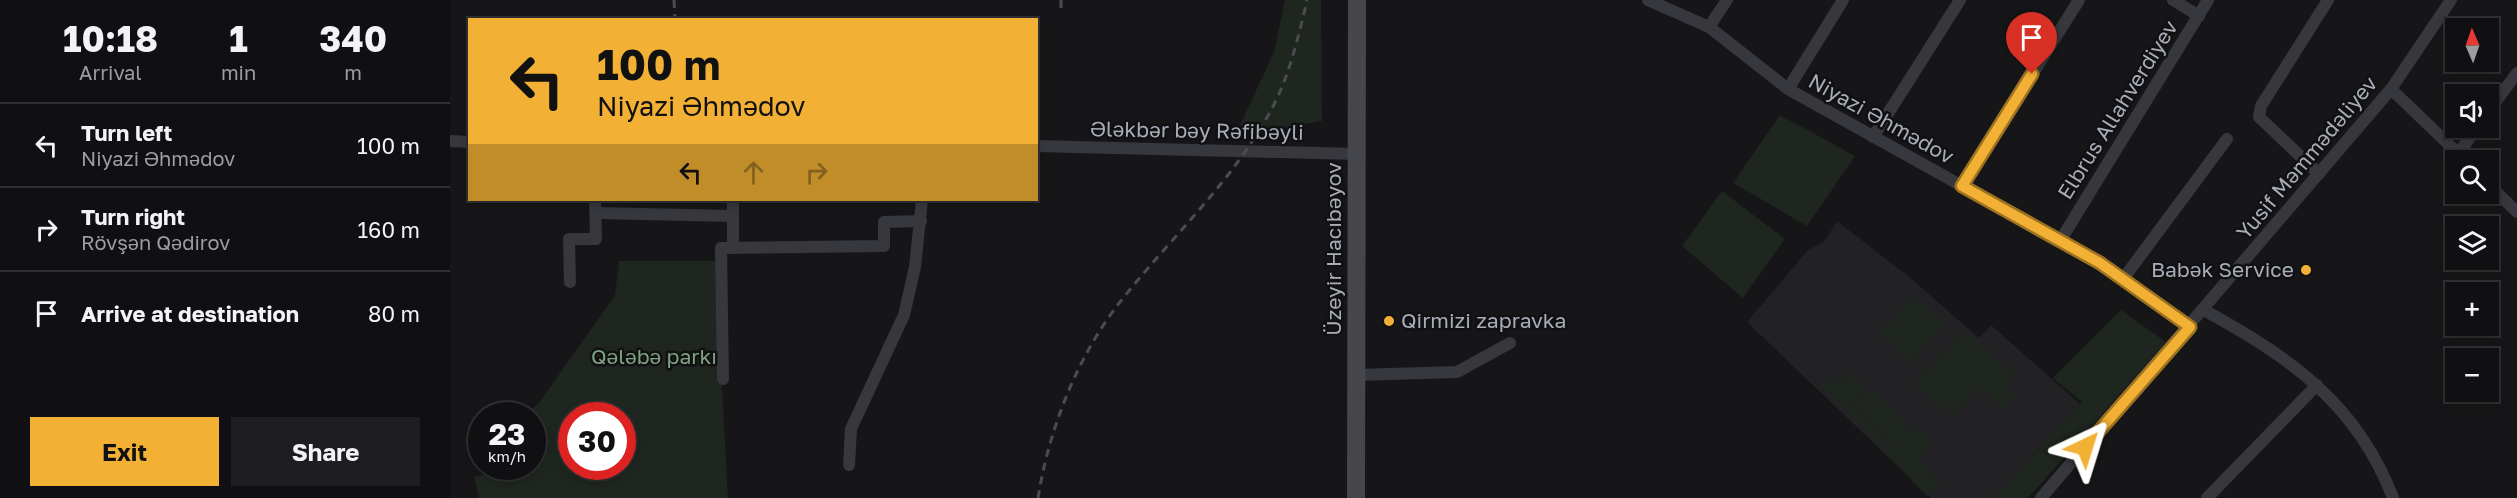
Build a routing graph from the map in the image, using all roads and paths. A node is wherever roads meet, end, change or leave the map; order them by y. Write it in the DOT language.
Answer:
graph roads {
  1 [pos="1357,0"];
  2 [pos="1648,0"];
  3 [pos="1727,0"];
  4 [pos="1843,0"];
  5 [pos="1960,0"];
  6 [pos="2079,0"];
  7 [pos="2173,0"];
  8 [pos="2208,0"];
  9 [pos="2328,0"];
  10 [pos="2451,0"];
  11 [pos="2199,16"];
  12 [pos="1709,27"];
  13 [pos="2517,73"];
  14 [pos="1788,89"];
  15 [pos="2391,89"];
  16 [pos="2499,97"];
  17 [pos="1874,137"];
  18 [pos="2227,139"];
  19 [pos="450,141"];
  20 [pos="468,142"];
  21 [pos="1038,146"];
  22 [pos="2454,150"];
  23 [pos="1357,154"];
  24 [pos="2319,174"];
  25 [pos="1962,186"];
  26 [pos="2499,194"];
  27 [pos="595,201"];
  28 [pos="733,201"];
  29 [pos="922,201"];
  30 [pos="2517,210"];
  31 [pos="596,213"];
  32 [pos="733,216"];
  33 [pos="921,221"];
  34 [pos="2060,241"];
  35 [pos="733,248"];
  36 [pos="2123,279"];
  37 [pos="570,282"];
  38 [pos="2204,310"];
  39 [pos="2190,327"];
  40 [pos="1510,343"];
  41 [pos="1356,375"];
  42 [pos="723,378"];
  43 [pos="2317,386"];
  44 [pos="849,465"];
  45 [pos="1356,498"];
  46 [pos="2041,498"];
  47 [pos="2207,498"];
  48 [pos="2393,498"];
  1 -- 23 [label="main road, Üzeyir Hacıbəyov"];
  2 -- 12 [label="street, Niyazi Əhmədov"];
  3 -- 12 [label="street"];
  4 -- 14 [label="street"];
  5 -- 17 [label="street"];
  6 -- 25 [label="street"];
  7 -- 11 [label="street"];
  8 -- 11 [label="street, Elbrus Allahverdiyev"];
  9 -- 24 [label="street"];
  10 -- 15 [label="street, Yusif Məmmədəliyev"];
  11 -- 34 [label="street, Elbrus Allahverdiyev"];
  12 -- 14 [label="street, Niyazi Əhmədov"];
  13 -- 16 [label="street"];
  14 -- 17 [label="street, Niyazi Əhmədov"];
  15 -- 22 [label="street"];
  15 -- 24 [label="street, Yusif Məmmədəliyev"];
  17 -- 25 [label="street, Niyazi Əhmədov"];
  18 -- 36 [label="street"];
  19 -- 20 [label="street"];
  21 -- 23 [label="street, Ələkbər bəy Rəfibəyli"];
  23 -- 41 [label="main road, Üzeyir Hacıbəyov"];
  24 -- 38 [label="street, Yusif Məmmədəliyev"];
  25 -- 34 [label="street, Niyazi Əhmədov"];
  26 -- 30 [label="street"];
  27 -- 31 [label="street"];
  28 -- 32 [label="street"];
  29 -- 33 [label="street"];
  31 -- 32 [label="street"];
  31 -- 37 [label="street"];
  32 -- 35 [label="street"];
  33 -- 35 [label="street"];
  33 -- 44 [label="street"];
  34 -- 36 [label="street, Niyazi Əhmədov"];
  35 -- 42 [label="street"];
  36 -- 39 [label="street, Niyazi Əhmədov"];
  38 -- 39 [label="street, Yusif Məmmədəliyev"];
  38 -- 43 [label="street"];
  39 -- 46 [label="street, Yusif Məmmədəliyev"];
  40 -- 41 [label="street"];
  41 -- 45 [label="main road, Üzeyir Hacıbəyov"];
  43 -- 47 [label="street"];
  43 -- 48 [label="street"];
}
